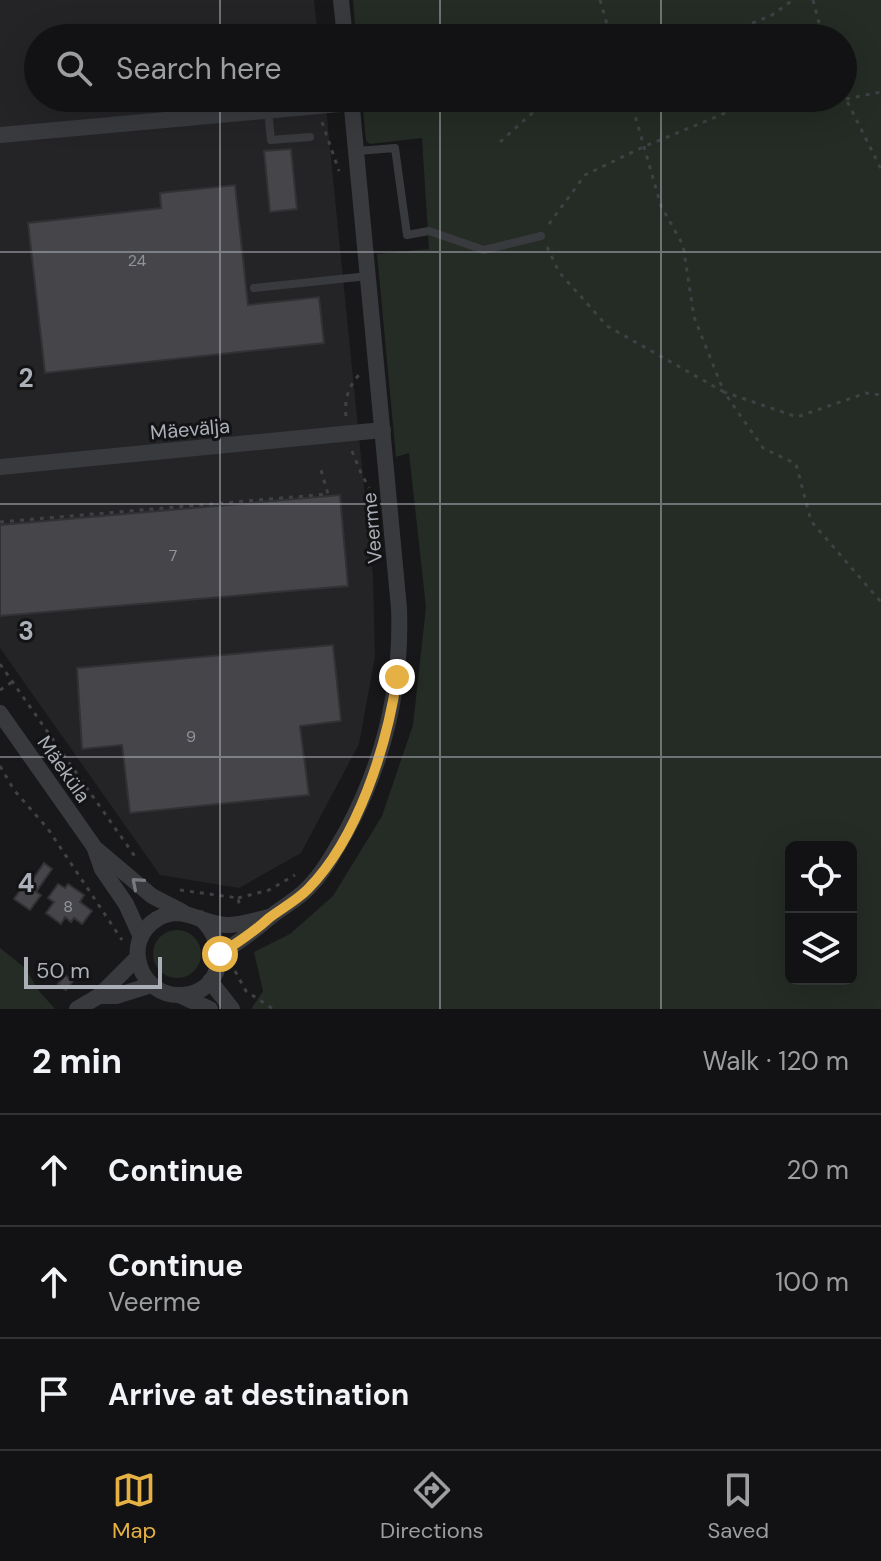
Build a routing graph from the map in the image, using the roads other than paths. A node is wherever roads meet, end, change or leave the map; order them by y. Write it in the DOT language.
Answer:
graph roads {
  1 [pos="341,0"];
  2 [pos="344,24"];
  3 [pos="257,112"];
  4 [pos="268,112"];
  5 [pos="352,112"];
  6 [pos="0,135"];
  7 [pos="310,137"];
  8 [pos="357,151"];
  9 [pos="541,236"];
  10 [pos="368,276"];
  11 [pos="254,288"];
  12 [pos="383,430"];
  13 [pos="0,467"];
  14 [pos="0,713"];
  15 [pos="95,848"];
  16 [pos="183,913"];
  17 [pos="271,917"];
  18 [pos="200,918"];
  19 [pos="141,937"];
  20 [pos="132,952"];
  21 [pos="220,954"];
  22 [pos="210,981"];
  23 [pos="151,985"];
  24 [pos="179,995"];
  25 [pos="99,996"];
  26 [pos="77,1009"];
  27 [pos="210,1009"];
  28 [pos="232,1009"];
  1 -- 2 [label="street"];
  3 -- 6 [label="street"];
  4 -- 7 [label="lane"];
  5 -- 8 [label="street, Veerme"];
  8 -- 9 [label="lane"];
  8 -- 10 [label="street, Veerme"];
  10 -- 11 [label="lane"];
  10 -- 12 [label="street, Veerme"];
  12 -- 13 [label="street, Mäevälja"];
  12 -- 17 [label="street, Veerme"];
  14 -- 15 [label="street, Mäeküla"];
  16 -- 15 [label="street, Mäeküla, one-way"];
  15 -- 19 [label="street, Mäeküla"];
  16 -- 18 [label="street"];
  16 -- 19 [label="street"];
  17 -- 18 [label="street"];
  17 -- 21 [label="street, Veerme"];
  18 -- 21 [label="street"];
  19 -- 20 [label="street"];
  20 -- 23 [label="street"];
  20 -- 25 [label="street"];
  21 -- 22 [label="street"];
  22 -- 24 [label="street"];
  22 -- 28 [label="street"];
  23 -- 24 [label="street"];
  23 -- 25 [label="street"];
  24 -- 27 [label="street"];
  25 -- 26 [label="street"];
}
